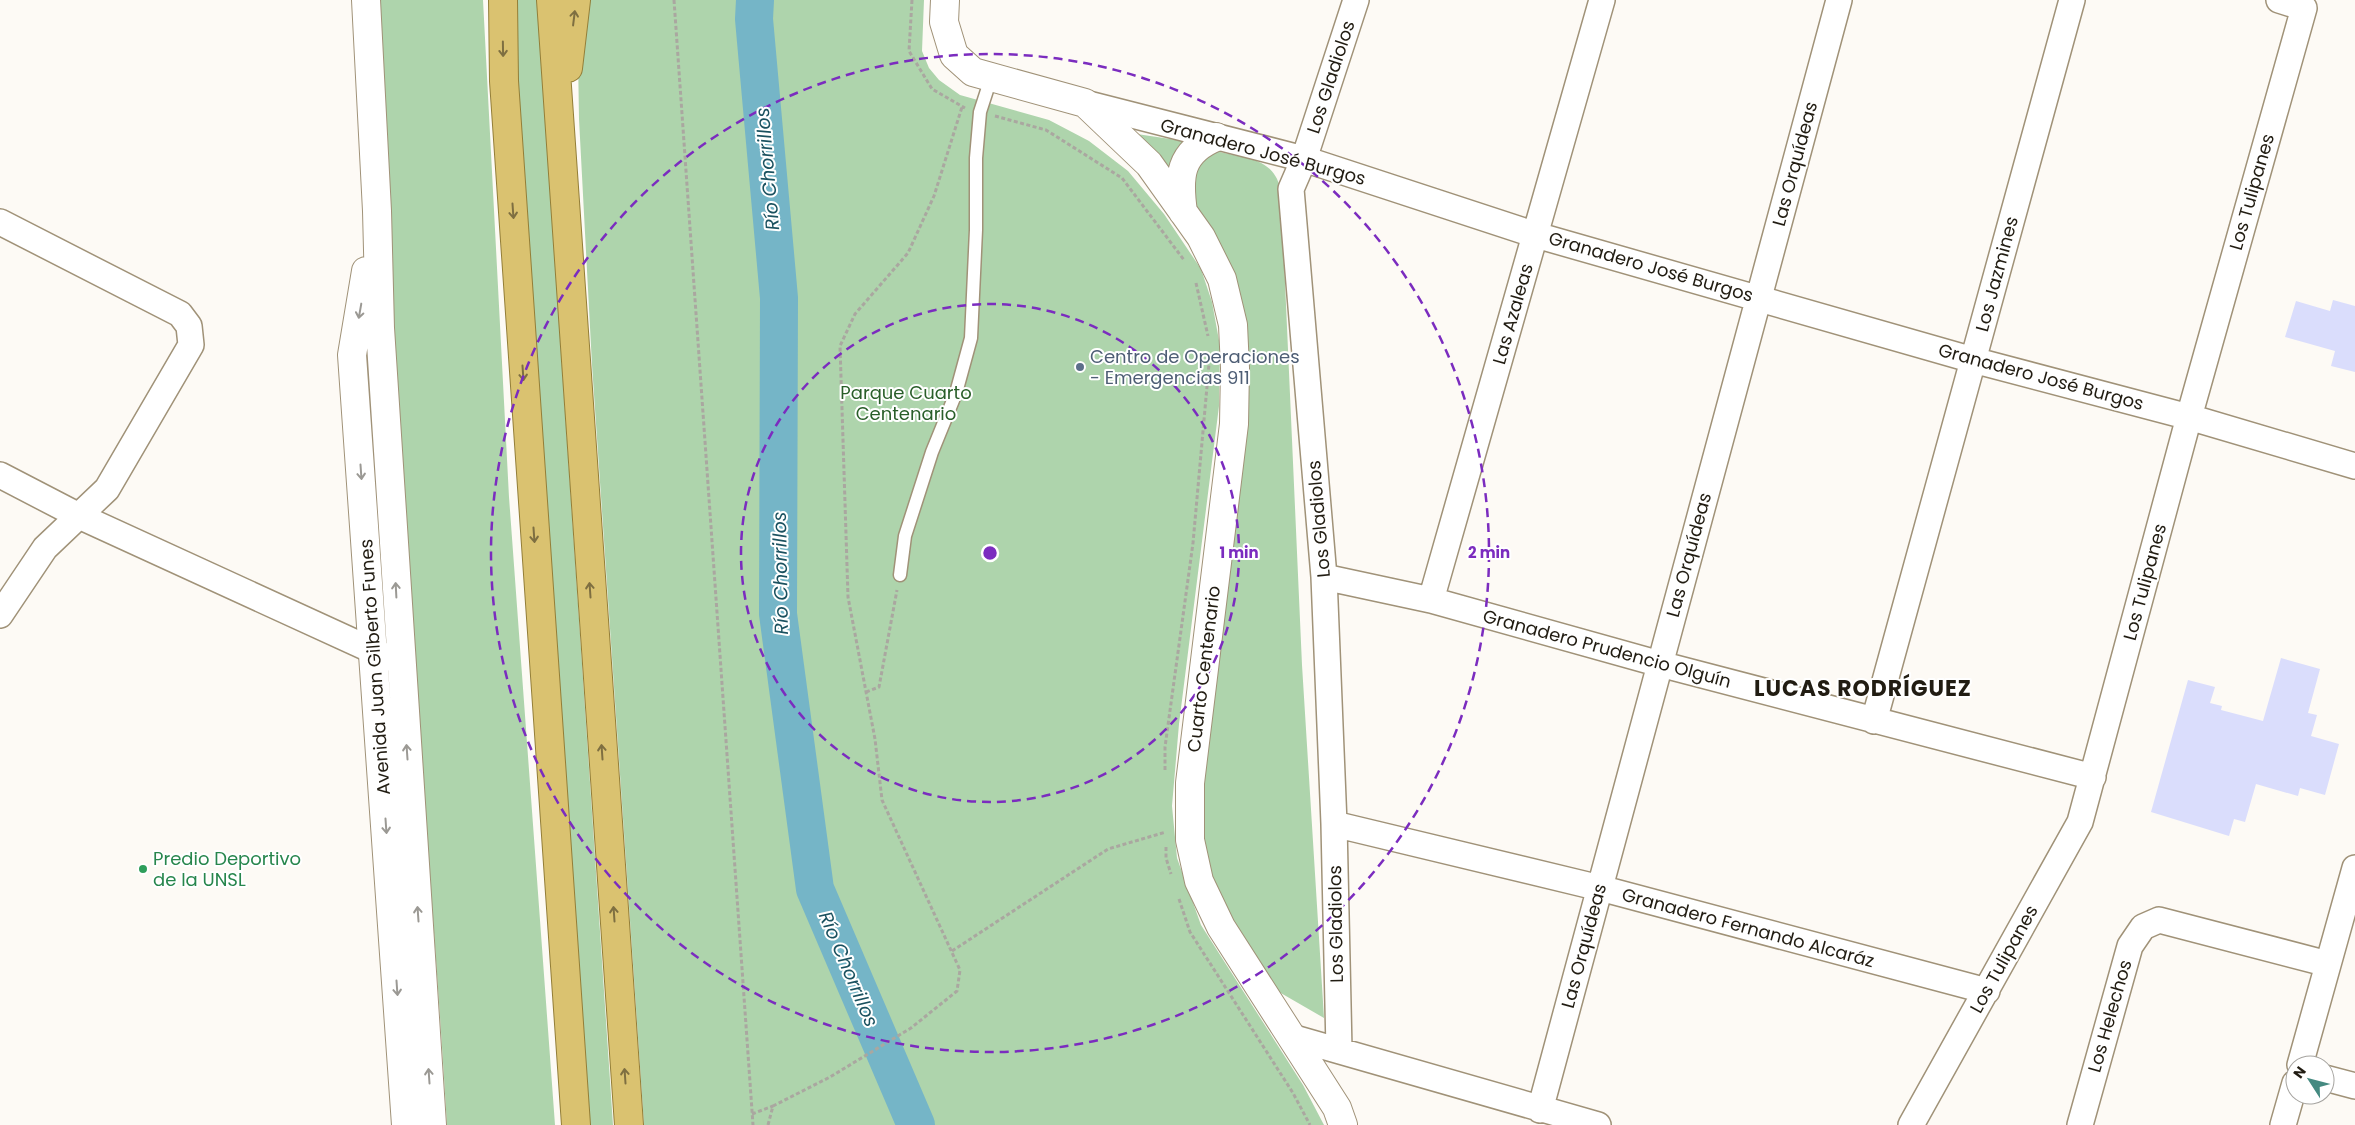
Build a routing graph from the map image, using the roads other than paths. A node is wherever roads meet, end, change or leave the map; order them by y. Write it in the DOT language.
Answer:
graph roads {
  1 [pos="366,0"];
  2 [pos="502,0"];
  3 [pos="551,0"];
  4 [pos="576,0"];
  5 [pos="945,0"];
  6 [pos="1356,0"];
  7 [pos="1602,0"];
  8 [pos="1839,0"];
  9 [pos="2072,0"];
  10 [pos="2279,0"];
  11 [pos="991,78"];
  12 [pos="1085,103"];
  13 [pos="560,136"];
  14 [pos="1216,137"];
  15 [pos="1304,159"];
  16 [pos="377,211"];
  17 [pos="1183,212"];
  18 [pos="0,222"];
  19 [pos="1536,235"];
  20 [pos="1758,298"];
  21 [pos="1973,360"];
  22 [pos="2189,417"];
  23 [pos="2355,466"];
  24 [pos="0,475"];
  25 [pos="79,516"];
  26 [pos="900,575"];
  27 [pos="1324,577"];
  28 [pos="1431,600"];
  29 [pos="0,615"];
  30 [pos="374,649"];
  31 [pos="401,664"];
  32 [pos="1660,664"];
  33 [pos="1874,721"];
  34 [pos="2093,777"];
  35 [pos="1334,824"];
  36 [pos="2355,868"];
  37 [pos="1600,888"];
  38 [pos="2328,964"];
  39 [pos="1987,991"];
  40 [pos="1290,1037"];
  41 [pos="1339,1050"];
  42 [pos="2303,1055"];
  43 [pos="2335,1081"];
  44 [pos="2355,1086"];
  45 [pos="2289,1105"];
  46 [pos="1540,1110"];
  47 [pos="406,1125"];
  48 [pos="432,1125"];
  49 [pos="576,1125"];
  50 [pos="629,1125"];
  51 [pos="1343,1125"];
  52 [pos="1598,1125"];
  53 [pos="1910,1125"];
  54 [pos="2080,1125"];
  55 [pos="2283,1125"];
  1 -- 16 [label="street, Avenida Juan Gilberto Funes"];
  2 -- 49 [label="highway, one-way"];
  3 -- 13 [label="highway"];
  13 -- 4 [label="highway, one-way"];
  5 -- 11 [label="street, Granadero José Burgos"];
  6 -- 15 [label="street, Los Gladiolos"];
  7 -- 19 [label="street, Las Azaleas"];
  8 -- 20 [label="street, Las Orquídeas"];
  9 -- 21 [label="street, Los Jazmines"];
  10 -- 22 [label="street, Los Tulipanes"];
  11 -- 12 [label="street, Granadero José Burgos"];
  11 -- 26 [label="lane"];
  12 -- 14 [label="street, Granadero José Burgos"];
  12 -- 17 [label="street, Cuarto Centenario"];
  50 -- 13 [label="highway, one-way"];
  14 -- 15 [label="street, Granadero José Burgos"];
  14 -- 17 [label="street"];
  15 -- 19 [label="street, Granadero José Burgos"];
  15 -- 27 [label="street, Los Gladiolos"];
  16 -- 30 [label="street, Avenida Juan Gilberto Funes, one-way"];
  31 -- 16 [label="street, Avenida Juan Gilberto Funes, one-way"];
  17 -- 40 [label="street, Cuarto Centenario"];
  18 -- 25 [label="street"];
  19 -- 20 [label="street, Granadero José Burgos"];
  19 -- 28 [label="street, Las Azaleas"];
  20 -- 21 [label="street, Granadero José Burgos"];
  20 -- 32 [label="street, Las Orquídeas"];
  21 -- 22 [label="street, Granadero José Burgos"];
  21 -- 33 [label="street, Los Jazmines"];
  22 -- 23 [label="street, Granadero José Burgos"];
  22 -- 34 [label="street, Los Tulipanes"];
  24 -- 25 [label="street"];
  25 -- 29 [label="street"];
  25 -- 30 [label="street"];
  27 -- 28 [label="street, Granadero Prudencio Olguín"];
  27 -- 35 [label="street, Los Gladiolos"];
  28 -- 32 [label="street, Granadero Prudencio Olguín"];
  30 -- 31 [label="street"];
  30 -- 47 [label="street, Avenida Juan Gilberto Funes, one-way"];
  48 -- 31 [label="street, Avenida Juan Gilberto Funes, one-way"];
  32 -- 33 [label="street, Granadero Prudencio Olguín"];
  32 -- 37 [label="street, Las Orquídeas"];
  33 -- 34 [label="street, Granadero Prudencio Olguín"];
  34 -- 39 [label="street, Los Tulipanes"];
  35 -- 37 [label="street, Granadero Fernando Alcaráz"];
  35 -- 41 [label="street, Los Gladiolos"];
  36 -- 38 [label="street"];
  37 -- 39 [label="street, Granadero Fernando Alcaráz"];
  37 -- 46 [label="street, Las Orquídeas"];
  38 -- 42 [label="street"];
  38 -- 54 [label="street, Los Helechos"];
  39 -- 53 [label="street, Los Tulipanes"];
  40 -- 41 [label="street"];
  40 -- 51 [label="street, Cuarto Centenario"];
  41 -- 46 [label="street"];
  43 -- 44 [label="street"];
  45 -- 55 [label="street"];
  46 -- 52 [label="street"];
}
